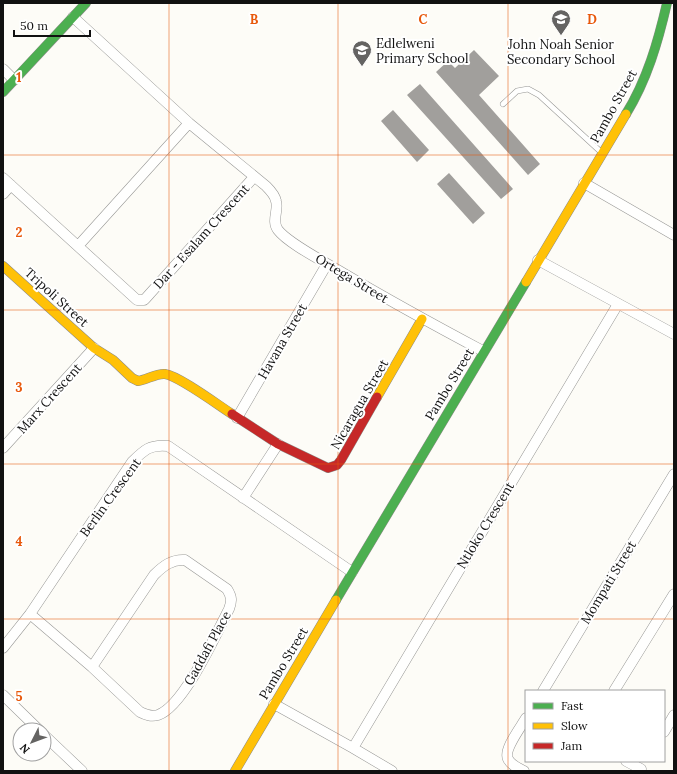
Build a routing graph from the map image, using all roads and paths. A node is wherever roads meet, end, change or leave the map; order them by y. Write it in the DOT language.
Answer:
graph roads {
  1 [pos="86,3"];
  2 [pos="667,3"];
  3 [pos="73,17"];
  4 [pos="3,69"];
  5 [pos="14,80"];
  6 [pos="3,92"];
  7 [pos="503,104"];
  8 [pos="189,123"];
  9 [pos="602,153"];
  10 [pos="254,177"];
  11 [pos="3,178"];
  12 [pos="584,183"];
  13 [pos="11,185"];
  14 [pos="3,194"];
  15 [pos="674,235"];
  16 [pos="78,246"];
  17 [pos="538,260"];
  18 [pos="327,264"];
  19 [pos="3,266"];
  20 [pos="618,304"];
  21 [pos="422,319"];
  22 [pos="674,334"];
  23 [pos="94,348"];
  24 [pos="483,351"];
  25 [pos="237,418"];
  26 [pos="278,444"];
  27 [pos="3,448"];
  28 [pos="674,474"];
  29 [pos="243,498"];
  30 [pos="352,572"];
  31 [pos="674,594"];
  32 [pos="30,614"];
  33 [pos="3,648"];
  34 [pos="92,667"];
  35 [pos="544,690"];
  36 [pos="615,690"];
  37 [pos="3,695"];
  38 [pos="274,704"];
  39 [pos="674,715"];
  40 [pos="525,720"];
  41 [pos="31,722"];
  42 [pos="665,730"];
  43 [pos="52,743"];
  44 [pos="353,748"];
  45 [pos="629,762"];
  46 [pos="643,767"];
  47 [pos="82,771"];
  48 [pos="235,771"];
  49 [pos="392,771"];
  50 [pos="524,771"];
  1 -- 3 [label="street"];
  2 -- 9 [label="street, Pambo Street"];
  3 -- 5 [label="street"];
  3 -- 8 [label="street, Dar - Esalam Crescent"];
  4 -- 5 [label="street"];
  5 -- 6 [label="street"];
  7 -- 9 [label="lane"];
  8 -- 10 [label="street, Dar - Esalam Crescent"];
  8 -- 16 [label="street"];
  9 -- 12 [label="street, Pambo Street"];
  10 -- 16 [label="street, Dar - Esalam Crescent"];
  10 -- 18 [label="street, Ortega Street"];
  11 -- 13 [label="street, Dar - Esalam Crescent"];
  12 -- 15 [label="street"];
  12 -- 17 [label="street, Pambo Street"];
  13 -- 14 [label="street"];
  13 -- 16 [label="street, Dar - Esalam Crescent"];
  17 -- 20 [label="street"];
  17 -- 24 [label="street, Pambo Street"];
  18 -- 21 [label="street, Ortega Street"];
  18 -- 25 [label="street, Havana Street"];
  19 -- 23 [label="street, Tripoli Street"];
  20 -- 22 [label="street"];
  20 -- 44 [label="street, Ntloko Crescent"];
  21 -- 24 [label="street, Ortega Street"];
  21 -- 26 [label="street, Nicaragua Street"];
  23 -- 25 [label="street, Tripoli Street"];
  23 -- 27 [label="street, Marx Crescent"];
  24 -- 30 [label="street, Pambo Street"];
  25 -- 26 [label="street, Nicaragua Street"];
  26 -- 29 [label="street"];
  28 -- 35 [label="street, Mompati Street"];
  29 -- 30 [label="street, Berlin Crescent"];
  29 -- 32 [label="street, Berlin Crescent"];
  30 -- 38 [label="street, Pambo Street"];
  31 -- 36 [label="street"];
  32 -- 33 [label="street, Berlin Crescent"];
  32 -- 34 [label="street, Gaddafi Place"];
  34 -- 34 [label="street, Gaddafi Place"];
  37 -- 41 [label="street"];
  38 -- 44 [label="street"];
  38 -- 48 [label="street, Pambo Street"];
  39 -- 42 [label="street"];
  40 -- 50 [label="street"];
  43 -- 47 [label="street"];
  44 -- 49 [label="street"];
  45 -- 46 [label="street"];
}
